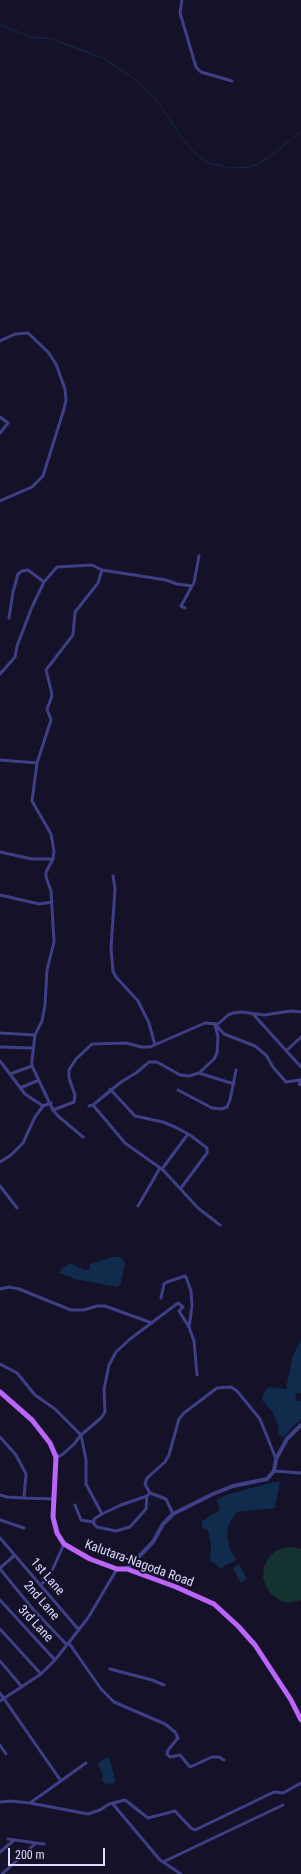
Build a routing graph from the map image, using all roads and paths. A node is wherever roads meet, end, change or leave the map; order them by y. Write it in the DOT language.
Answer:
graph roads {
  1 [pos="182,0"];
  2 [pos="232,81"];
  3 [pos="0,341"];
  4 [pos="0,416"];
  5 [pos="0,433"];
  6 [pos="0,501"];
  7 [pos="200,556"];
  8 [pos="102,570"];
  9 [pos="44,582"];
  10 [pos="192,586"];
  11 [pos="185,608"];
  12 [pos="9,618"];
  13 [pos="0,674"];
  14 [pos="0,760"];
  15 [pos="37,763"];
  16 [pos="0,852"];
  17 [pos="53,859"];
  18 [pos="113,876"];
  19 [pos="0,895"];
  20 [pos="52,902"];
  21 [pos="300,1011"];
  22 [pos="253,1014"];
  23 [pos="215,1025"];
  24 [pos="0,1033"];
  25 [pos="35,1035"];
  26 [pos="301,1037"];
  27 [pos="155,1045"];
  28 [pos="0,1047"];
  29 [pos="33,1048"];
  30 [pos="286,1051"];
  31 [pos="0,1061"];
  32 [pos="32,1066"];
  33 [pos="301,1066"];
  34 [pos="236,1070"];
  35 [pos="199,1073"];
  36 [pos="10,1074"];
  37 [pos="39,1080"];
  38 [pos="300,1080"];
  39 [pos="234,1084"];
  40 [pos="301,1086"];
  41 [pos="20,1088"];
  42 [pos="110,1089"];
  43 [pos="178,1090"];
  44 [pos="51,1103"];
  45 [pos="93,1105"];
  46 [pos="43,1106"];
  47 [pos="89,1106"];
  48 [pos="54,1110"];
  49 [pos="188,1134"];
  50 [pos="83,1138"];
  51 [pos="0,1162"];
  52 [pos="161,1168"];
  53 [pos="0,1186"];
  54 [pos="181,1188"];
  55 [pos="138,1206"];
  56 [pos="17,1208"];
  57 [pos="220,1225"];
  58 [pos="0,1289"];
  59 [pos="161,1298"];
  60 [pos="152,1323"];
  61 [pos="189,1327"];
  62 [pos="0,1364"];
  63 [pos="197,1375"];
  64 [pos="0,1392"];
  65 [pos="300,1425"];
  66 [pos="81,1435"];
  67 [pos="0,1438"];
  68 [pos="56,1457"];
  69 [pos="276,1459"];
  70 [pos="274,1471"];
  71 [pos="301,1473"];
  72 [pos="148,1494"];
  73 [pos="0,1495"];
  74 [pos="24,1498"];
  75 [pos="54,1499"];
  76 [pos="75,1505"];
  77 [pos="102,1514"];
  78 [pos="173,1514"];
  79 [pos="0,1520"];
  80 [pos="93,1522"];
  81 [pos="24,1528"];
  82 [pos="0,1538"];
  83 [pos="64,1544"];
  84 [pos="15,1555"];
  85 [pos="0,1569"];
  86 [pos="117,1569"];
  87 [pos="127,1570"];
  88 [pos="41,1585"];
  89 [pos="0,1600"];
  90 [pos="0,1628"];
  91 [pos="79,1630"];
  92 [pos="68,1644"];
  93 [pos="55,1660"];
  94 [pos="0,1661"];
  95 [pos="110,1670"];
  96 [pos="41,1674"];
  97 [pos="164,1685"];
  98 [pos="22,1687"];
  99 [pos="0,1694"];
  100 [pos="4,1698"];
  101 [pos="0,1701"];
  102 [pos="301,1720"];
  103 [pos="0,1745"];
  104 [pos="6,1754"];
  105 [pos="224,1760"];
  106 [pos="86,1763"];
  107 [pos="61,1781"];
  108 [pos="301,1782"];
  109 [pos="0,1802"];
  110 [pos="30,1803"];
  111 [pos="112,1803"];
  112 [pos="283,1805"];
  113 [pos="8,1839"];
  114 [pos="13,1841"];
  115 [pos="36,1843"];
  116 [pos="44,1844"];
  117 [pos="0,1852"];
  118 [pos="163,1862"];
  119 [pos="2,1874"];
  120 [pos="181,1874"];
  1 -- 2 [label="street"];
  3 -- 6 [label="street"];
  4 -- 5 [label="street"];
  7 -- 10 [label="street"];
  8 -- 9 [label="street"];
  8 -- 10 [label="street"];
  8 -- 15 [label="street"];
  9 -- 12 [label="street"];
  9 -- 13 [label="street"];
  10 -- 11 [label="street"];
  14 -- 15 [label="street"];
  15 -- 17 [label="street"];
  16 -- 17 [label="street"];
  17 -- 20 [label="street"];
  18 -- 27 [label="street"];
  19 -- 20 [label="street"];
  20 -- 25 [label="street"];
  21 -- 22 [label="street"];
  22 -- 23 [label="street"];
  22 -- 30 [label="street"];
  23 -- 27 [label="street"];
  23 -- 35 [label="street"];
  23 -- 38 [label="street"];
  24 -- 25 [label="street"];
  25 -- 29 [label="street"];
  26 -- 30 [label="street"];
  27 -- 48 [label="street"];
  28 -- 29 [label="street"];
  29 -- 32 [label="street"];
  30 -- 33 [label="street"];
  31 -- 36 [label="street"];
  32 -- 36 [label="street"];
  32 -- 37 [label="street"];
  34 -- 39 [label="street"];
  35 -- 39 [label="street"];
  35 -- 42 [label="street"];
  36 -- 41 [label="street"];
  37 -- 41 [label="street"];
  37 -- 44 [label="street"];
  38 -- 40 [label="street"];
  39 -- 43 [label="street"];
  41 -- 46 [label="street"];
  42 -- 45 [label="street"];
  42 -- 49 [label="street"];
  44 -- 46 [label="street"];
  44 -- 48 [label="street"];
  45 -- 47 [label="street"];
  45 -- 52 [label="street"];
  46 -- 51 [label="street"];
  48 -- 50 [label="street"];
  49 -- 52 [label="street"];
  49 -- 54 [label="street"];
  52 -- 54 [label="street"];
  52 -- 55 [label="street"];
  53 -- 56 [label="street"];
  54 -- 57 [label="street"];
  58 -- 60 [label="street"];
  59 -- 61 [label="street"];
  60 -- 61 [label="street"];
  60 -- 66 [label="street"];
  61 -- 63 [label="street"];
  62 -- 66 [label="street"];
  64 -- 68 [label="main road"];
  65 -- 69 [label="street"];
  66 -- 68 [label="street"];
  66 -- 77 [label="street"];
  67 -- 74 [label="street"];
  68 -- 75 [label="main road"];
  69 -- 70 [label="street"];
  69 -- 72 [label="street"];
  70 -- 71 [label="street"];
  70 -- 78 [label="street"];
  72 -- 77 [label="street"];
  72 -- 78 [label="street"];
  72 -- 80 [label="street"];
  73 -- 74 [label="street"];
  74 -- 75 [label="street"];
  75 -- 83 [label="main road"];
  76 -- 80 [label="street"];
  77 -- 80 [label="street"];
  78 -- 87 [label="street"];
  79 -- 81 [label="street"];
  82 -- 84 [label="street, 1st Lane"];
  83 -- 86 [label="main road, Kalutara-Nagoda Road"];
  83 -- 88 [label="street"];
  84 -- 85 [label="street"];
  84 -- 88 [label="street, 1st Lane"];
  85 -- 92 [label="street, 2nd Lane"];
  86 -- 87 [label="main road, Kalutara-Nagoda Road"];
  86 -- 91 [label="street"];
  87 -- 102 [label="main road, Kalutara-Nagoda Road"];
  88 -- 91 [label="street, 1st Lane"];
  89 -- 93 [label="street, 3rd Lane"];
  90 -- 96 [label="street"];
  91 -- 92 [label="street"];
  92 -- 93 [label="street"];
  92 -- 105 [label="street, 2nd Lane"];
  93 -- 96 [label="street"];
  94 -- 98 [label="street"];
  95 -- 97 [label="street"];
  96 -- 98 [label="street"];
  98 -- 100 [label="street"];
  99 -- 100 [label="street"];
  100 -- 101 [label="street"];
  100 -- 107 [label="street"];
  103 -- 104 [label="street"];
  106 -- 107 [label="street"];
  107 -- 110 [label="street"];
  108 -- 111 [label="street"];
  109 -- 110 [label="street"];
  110 -- 111 [label="street"];
  111 -- 118 [label="street"];
  112 -- 118 [label="street"];
  113 -- 114 [label="street"];
  114 -- 115 [label="street"];
  114 -- 117 [label="street"];
  115 -- 116 [label="street"];
  115 -- 119 [label="street"];
  118 -- 120 [label="street"];
}
